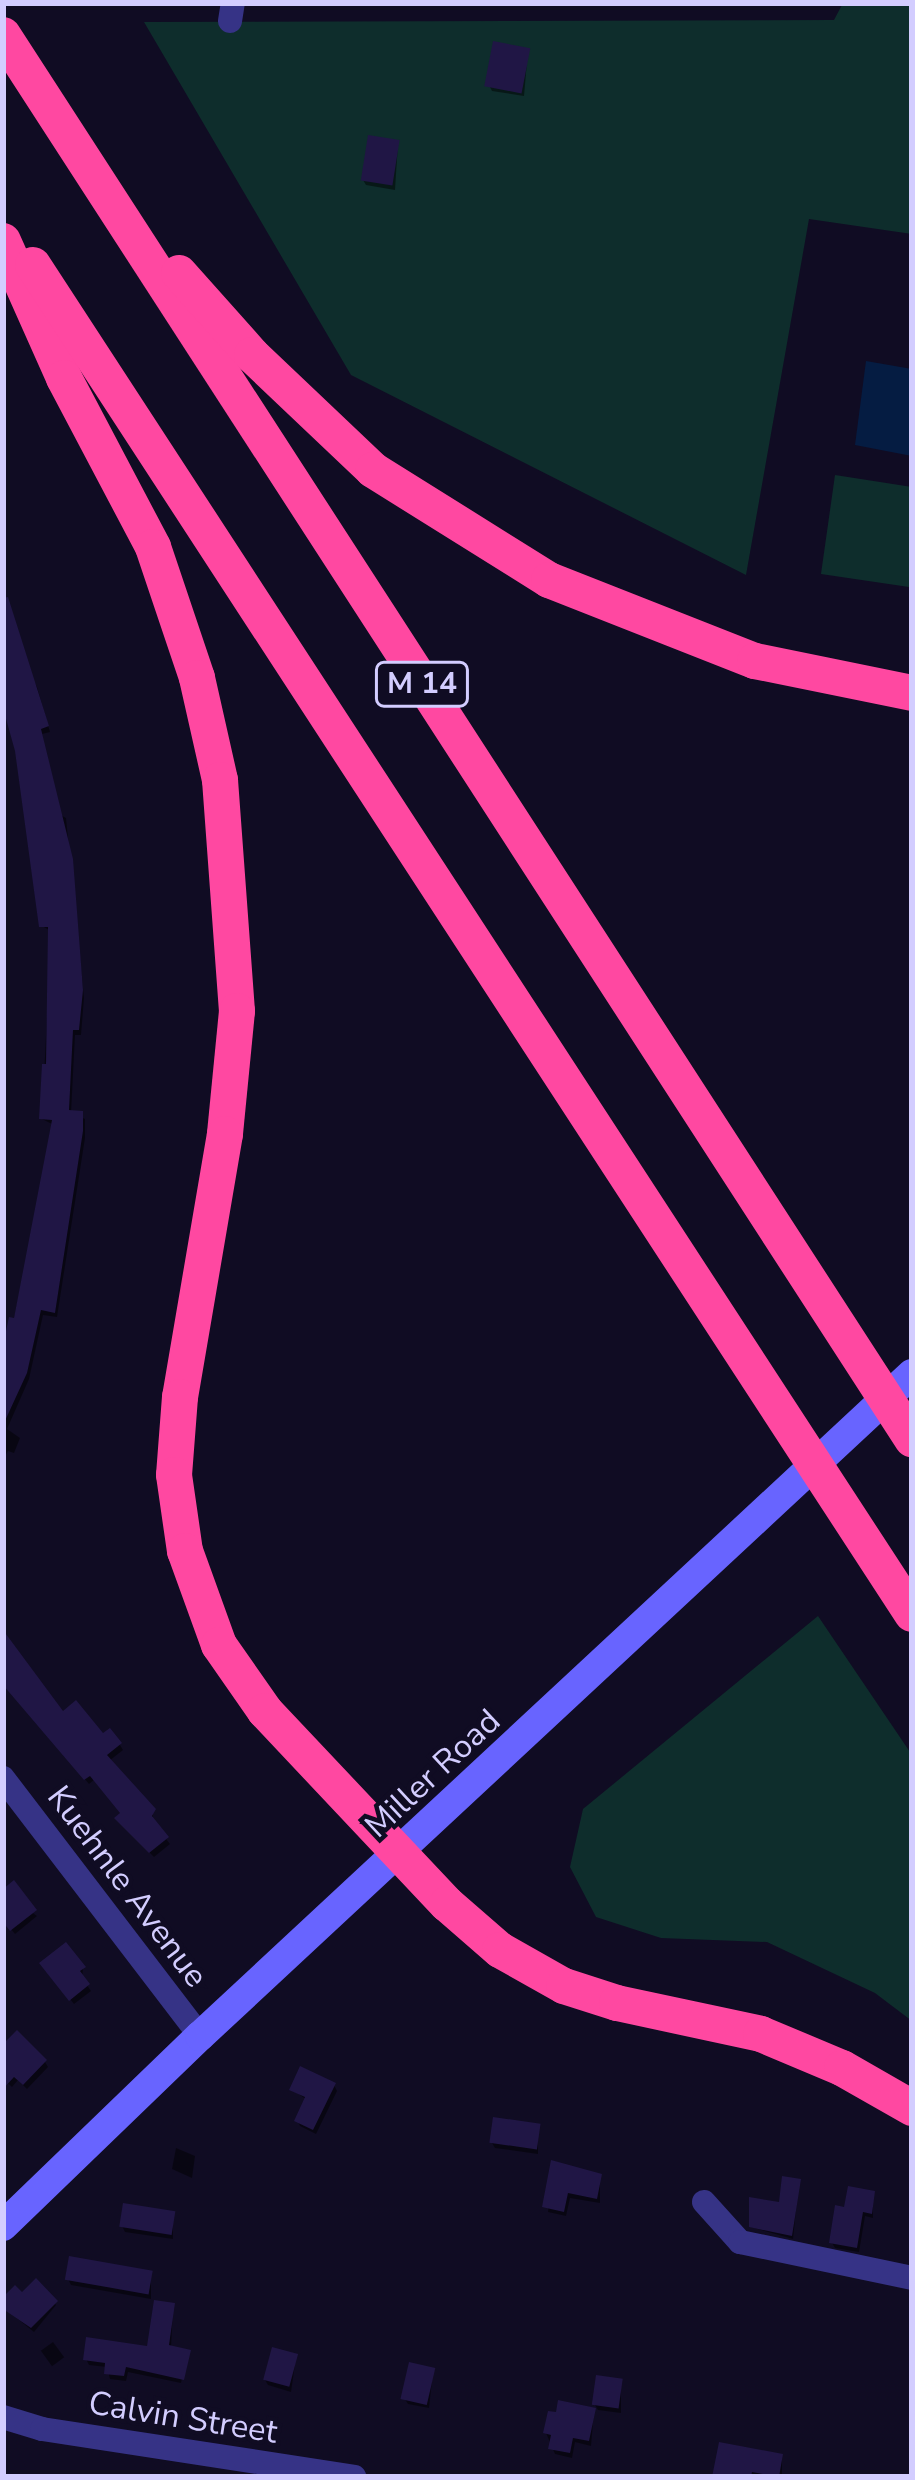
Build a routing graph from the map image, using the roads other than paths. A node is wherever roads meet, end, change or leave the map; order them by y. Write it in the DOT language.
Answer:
graph roads {
  1 [pos="3,35"];
  2 [pos="102,185"];
  3 [pos="3,219"];
  4 [pos="3,241"];
  5 [pos="912,693"];
  6 [pos="912,1374"];
  7 [pos="912,1439"];
  8 [pos="912,1614"];
  9 [pos="3,1778"];
  10 [pos="12,1809"];
  11 [pos="400,1854"];
  12 [pos="200,2036"];
  13 [pos="912,2108"];
  14 [pos="704,2202"];
  15 [pos="3,2226"];
  16 [pos="912,2278"];
  17 [pos="3,2417"];
  18 [pos="354,2477"];
  1 -- 2 [label="highway, M 14"];
  2 -- 5 [label="highway"];
  2 -- 7 [label="highway, M 14"];
  3 -- 8 [label="highway, M 14"];
  4 -- 11 [label="highway"];
  6 -- 11 [label="main road, Miller Road"];
  9 -- 10 [label="street, Kuehnle Avenue"];
  10 -- 12 [label="street, Kuehnle Avenue"];
  11 -- 12 [label="main road, Miller Road"];
  11 -- 13 [label="highway"];
  12 -- 15 [label="main road, Miller Road"];
  14 -- 16 [label="street"];
  17 -- 18 [label="street, Calvin Street"];
}
